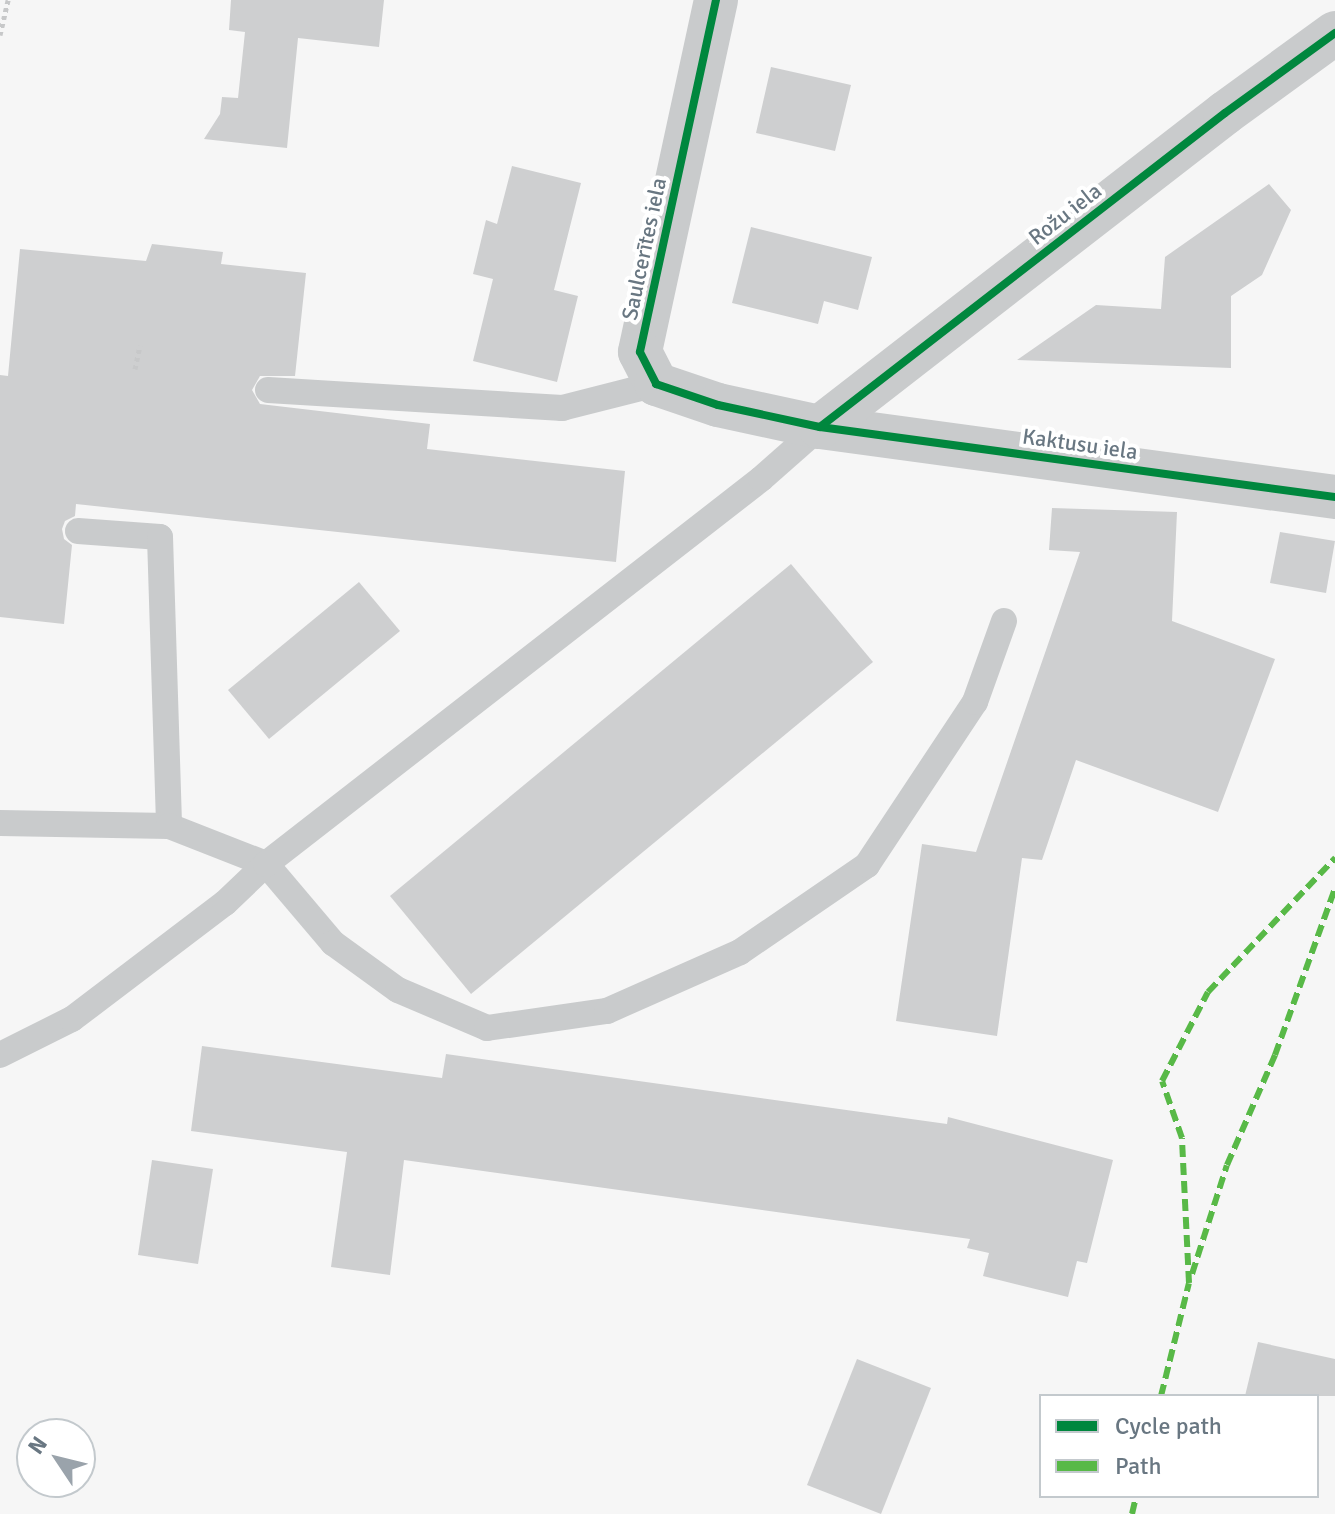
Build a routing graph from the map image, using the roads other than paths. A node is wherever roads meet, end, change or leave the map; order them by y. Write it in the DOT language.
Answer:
graph roads {
  1 [pos="716,0"];
  2 [pos="1335,33"];
  3 [pos="656,384"];
  4 [pos="268,390"];
  5 [pos="820,427"];
  6 [pos="1335,497"];
  7 [pos="78,531"];
  8 [pos="1004,621"];
  9 [pos="0,823"];
  10 [pos="169,826"];
  11 [pos="266,864"];
  12 [pos="0,1055"];
  1 -- 3 [label="street, Saulcerītes iela"];
  2 -- 5 [label="street, Rožu iela"];
  3 -- 4 [label="lane"];
  3 -- 5 [label="street"];
  5 -- 6 [label="street, Kaktusu iela"];
  5 -- 11 [label="lane"];
  7 -- 10 [label="lane"];
  8 -- 11 [label="lane"];
  9 -- 10 [label="lane"];
  10 -- 11 [label="lane"];
  11 -- 12 [label="lane"];
}
